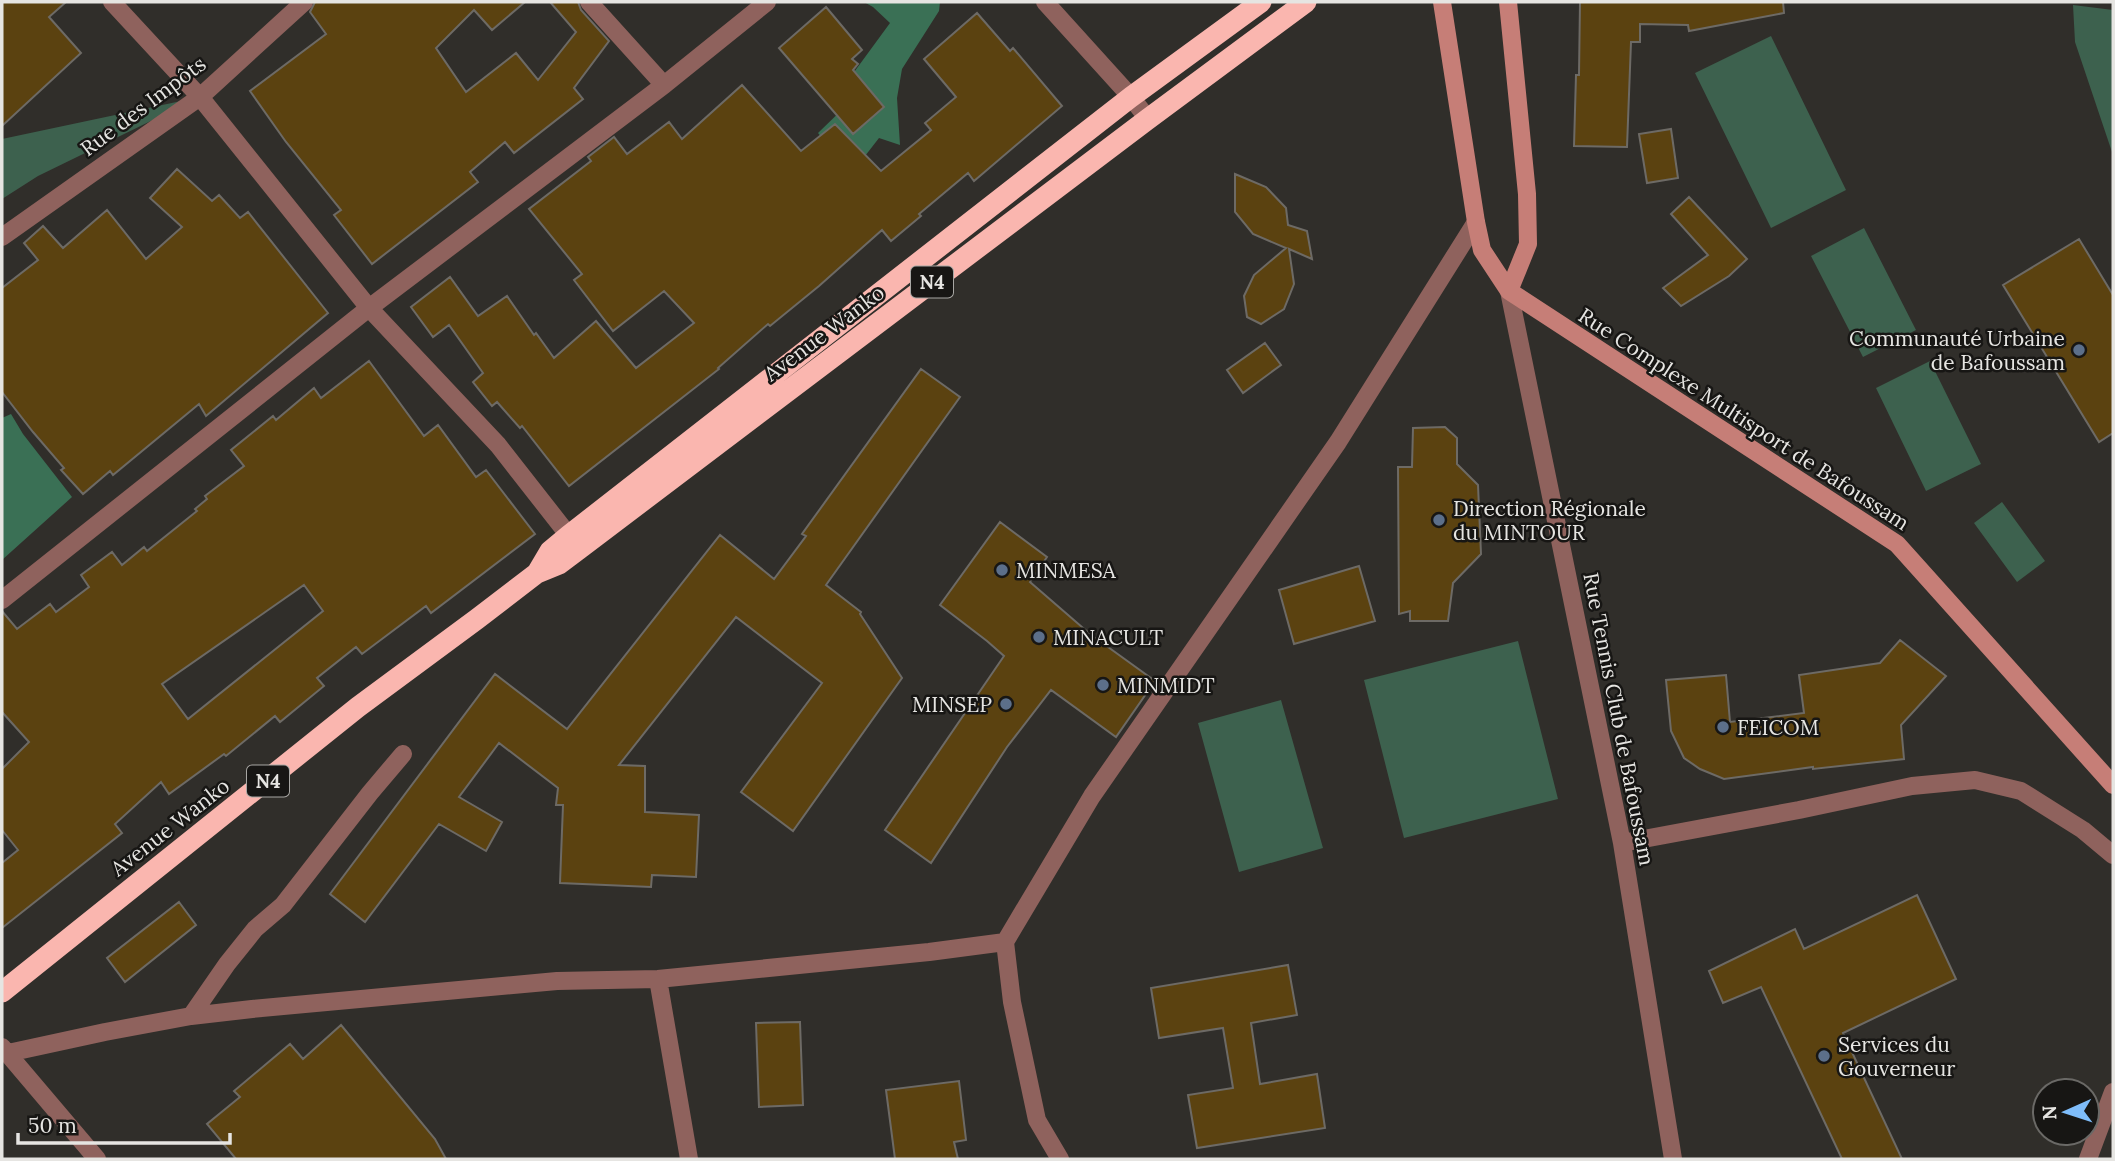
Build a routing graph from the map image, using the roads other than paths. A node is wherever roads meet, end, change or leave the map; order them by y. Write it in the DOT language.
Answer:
graph roads {
  1 [pos="112,2"];
  2 [pos="304,2"];
  3 [pos="589,2"];
  4 [pos="766,2"];
  5 [pos="1045,2"];
  6 [pos="1261,2"];
  7 [pos="1306,2"];
  8 [pos="1442,2"];
  9 [pos="1508,2"];
  10 [pos="664,85"];
  11 [pos="200,97"];
  12 [pos="1131,97"];
  13 [pos="1148,119"];
  14 [pos="1476,222"];
  15 [pos="2,237"];
  16 [pos="1508,291"];
  17 [pos="369,308"];
  18 [pos="574,542"];
  19 [pos="2,600"];
  20 [pos="403,754"];
  21 [pos="2113,785"];
  22 [pos="1622,843"];
  23 [pos="2113,855"];
  24 [pos="1005,942"];
  25 [pos="658,979"];
  26 [pos="2,992"];
  27 [pos="191,1016"];
  28 [pos="5,1050"];
  29 [pos="2113,1092"];
  30 [pos="97,1159"];
  31 [pos="689,1159"];
  32 [pos="1060,1159"];
  33 [pos="1673,1159"];
  34 [pos="2088,1159"];
  1 -- 11 [label="street"];
  2 -- 11 [label="street, Rue des Impôts"];
  3 -- 10 [label="street"];
  4 -- 10 [label="street"];
  5 -- 12 [label="street"];
  6 -- 12 [label="highway, Avenue Wanko / N4"];
  7 -- 13 [label="highway, Avenue Wanko / N4"];
  8 -- 14 [label="street, Rue Tennis Club de Bafoussam"];
  9 -- 16 [label="street"];
  10 -- 17 [label="street"];
  11 -- 15 [label="street, Rue des Impôts"];
  11 -- 17 [label="street"];
  12 -- 13 [label="street"];
  12 -- 18 [label="highway, Avenue Wanko / N4"];
  13 -- 18 [label="highway, Avenue Wanko / N4"];
  14 -- 16 [label="street, Rue Tennis Club de Bafoussam"];
  14 -- 24 [label="street"];
  16 -- 21 [label="street, Rue Complexe Multisport de Bafoussam"];
  16 -- 22 [label="street, Rue Tennis Club de Bafoussam"];
  17 -- 18 [label="street"];
  17 -- 19 [label="street"];
  18 -- 26 [label="highway, Avenue Wanko / N4"];
  20 -- 27 [label="street"];
  22 -- 23 [label="street"];
  22 -- 33 [label="street, Rue Tennis Club de Bafoussam"];
  24 -- 25 [label="street"];
  24 -- 32 [label="street"];
  25 -- 27 [label="street"];
  25 -- 31 [label="street"];
  27 -- 28 [label="street"];
  28 -- 30 [label="street"];
  29 -- 34 [label="street"];
}
